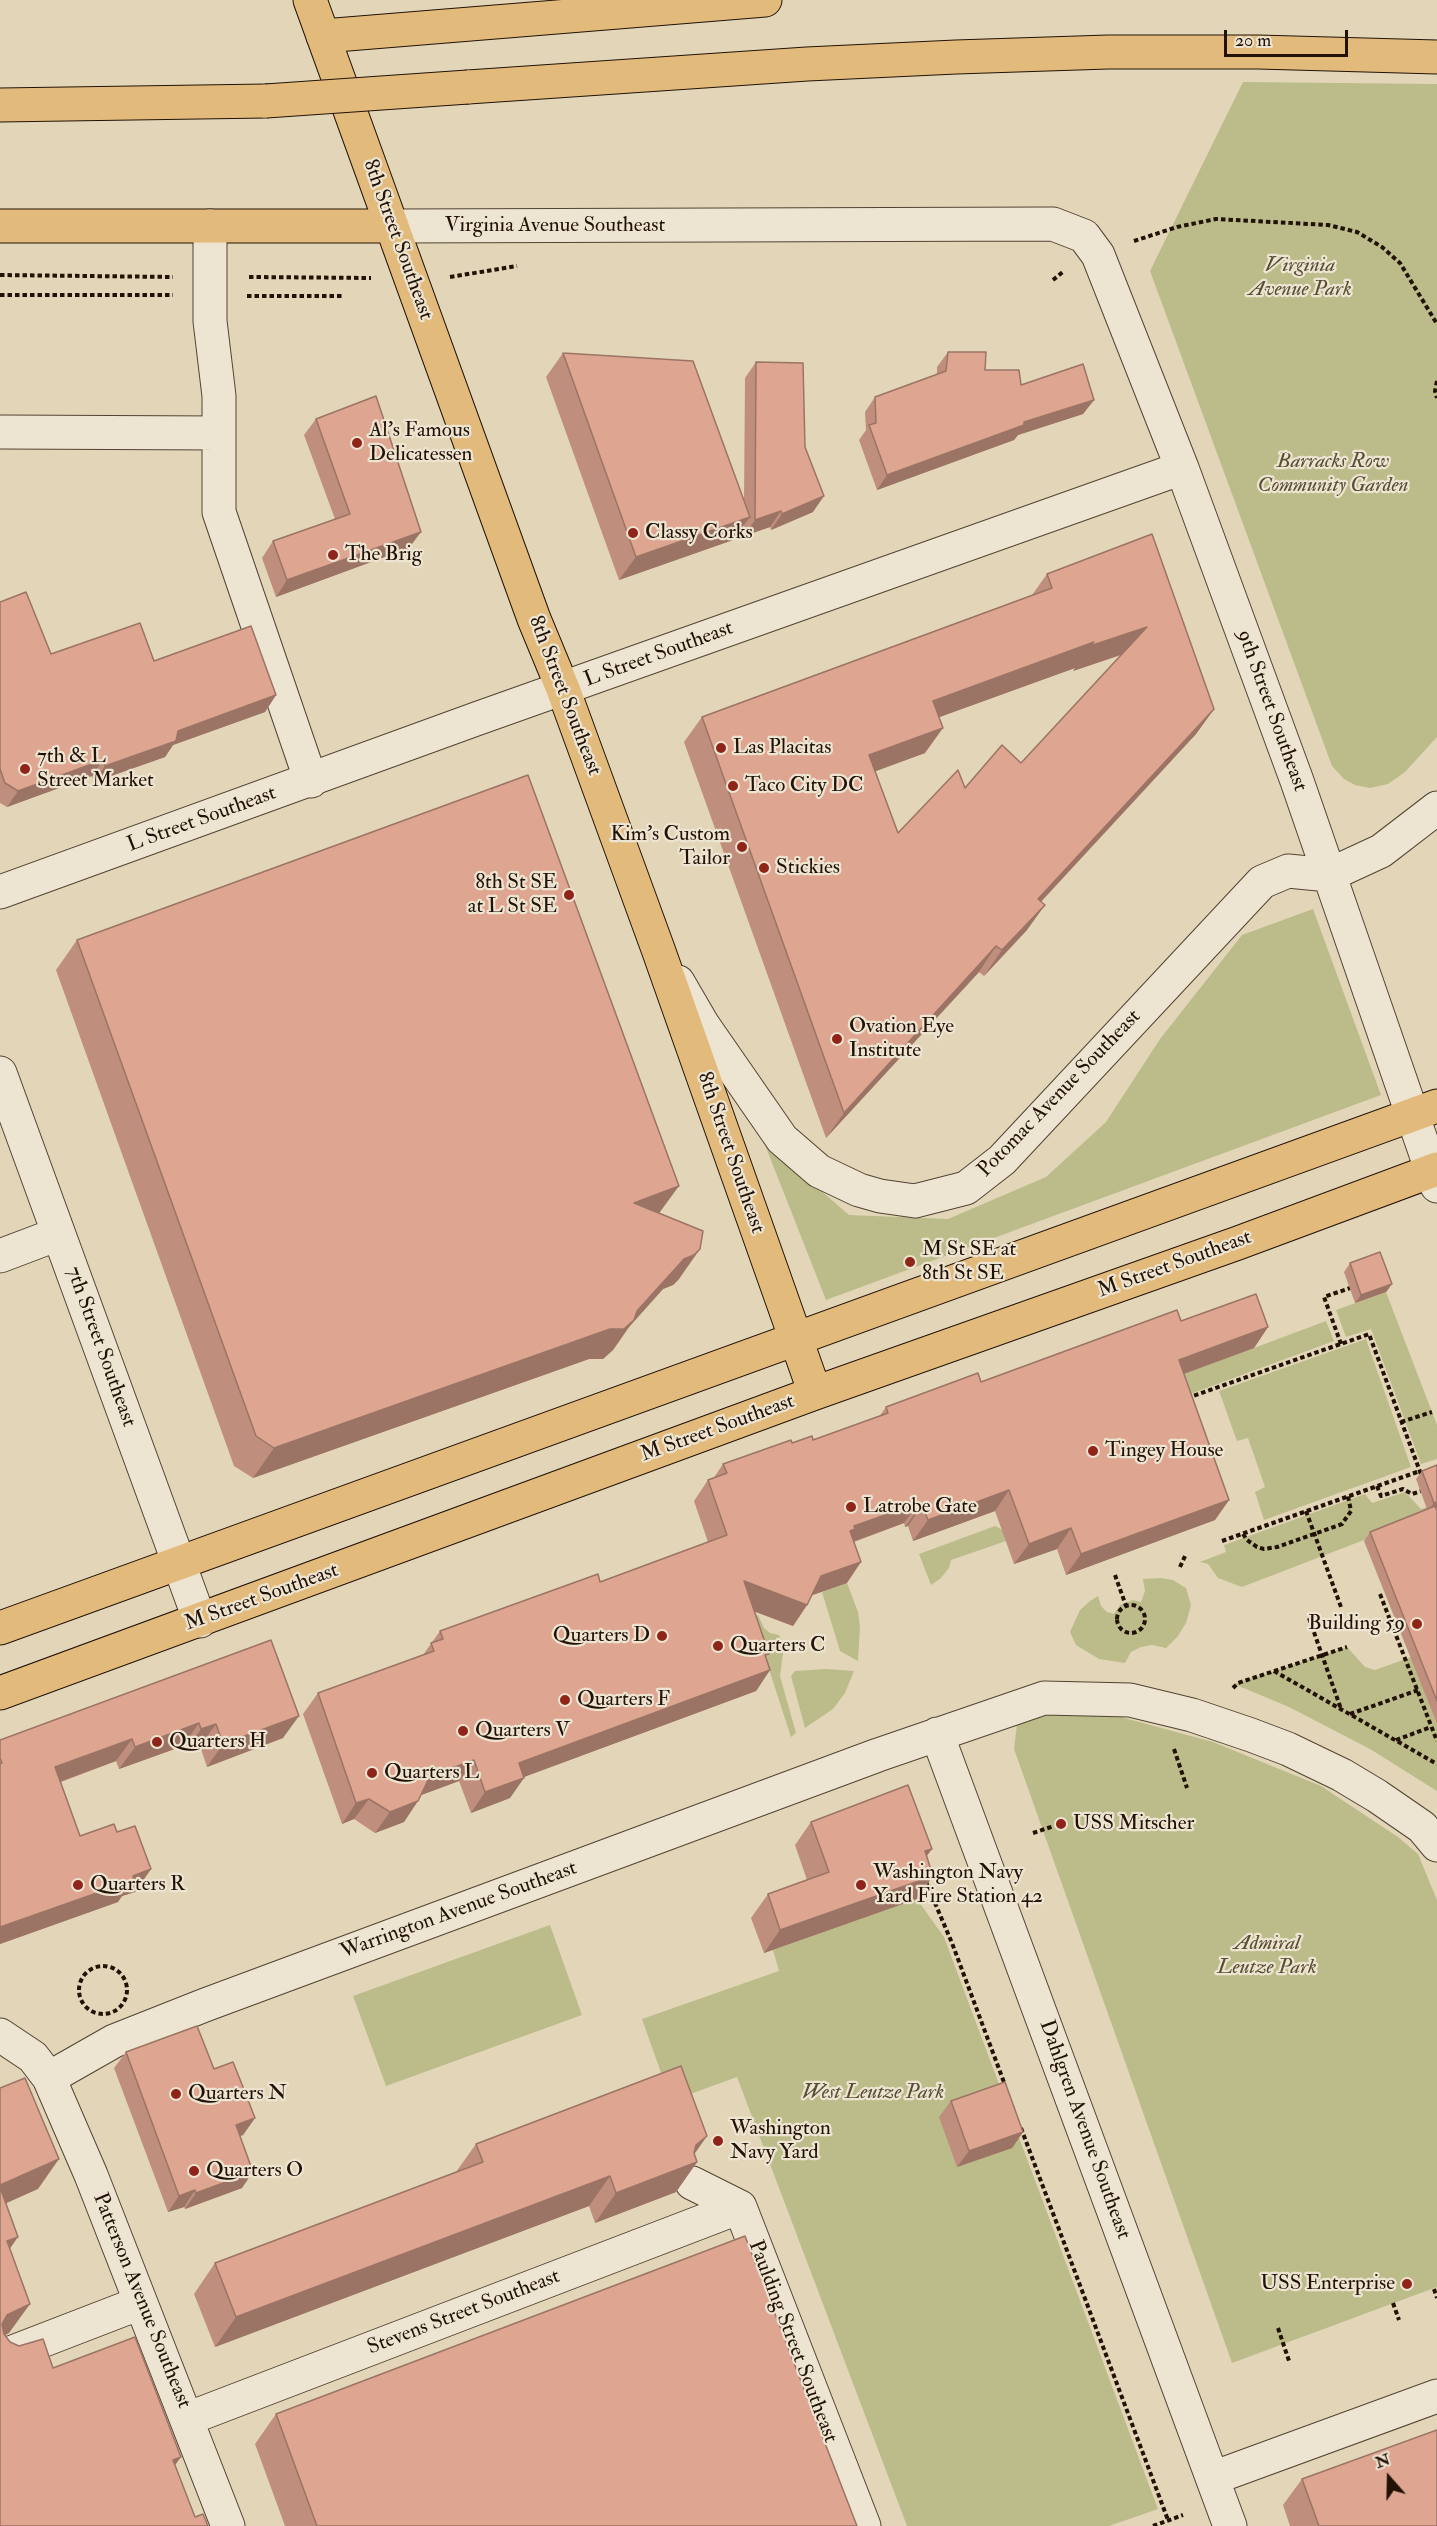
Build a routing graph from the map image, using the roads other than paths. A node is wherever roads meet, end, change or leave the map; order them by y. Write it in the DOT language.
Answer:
graph roads {
  1 [pos="310,0"];
  2 [pos="765,0"];
  3 [pos="323,36"];
  4 [pos="1437,57"];
  5 [pos="0,105"];
  6 [pos="0,226"];
  7 [pos="210,226"];
  8 [pos="392,226"];
  9 [pos="1098,255"];
  10 [pos="0,432"];
  11 [pos="219,433"];
  12 [pos="1182,468"];
  13 [pos="563,689"];
  14 [pos="311,781"];
  15 [pos="1437,808"];
  16 [pos="1329,875"];
  17 [pos="0,892"];
  18 [pos="658,949"];
  19 [pos="0,1073"];
  20 [pos="1425,1110"];
  21 [pos="1435,1175"];
  22 [pos="58,1233"];
  23 [pos="0,1256"];
  24 [pos="796,1340"];
  25 [pos="815,1393"];
  26 [pos="178,1564"];
  27 [pos="200,1621"];
  28 [pos="0,1628"];
  29 [pos="0,1693"];
  30 [pos="937,1734"];
  31 [pos="1437,1845"];
  32 [pos="0,2035"];
  33 [pos="49,2078"];
  34 [pos="692,2183"];
  35 [pos="740,2206"];
  36 [pos="140,2303"];
  37 [pos="0,2357"];
  38 [pos="1437,2396"];
  39 [pos="187,2419"];
  40 [pos="1213,2478"];
  41 [pos="228,2526"];
  42 [pos="864,2526"];
  43 [pos="1230,2526"];
  1 -- 3 [label="main road, 8th Street Southeast"];
  2 -- 3 [label="main road"];
  3 -- 8 [label="main road, 8th Street Southeast"];
  4 -- 5 [label="main road, bridge"];
  6 -- 7 [label="main road, Virginia Avenue Southeast"];
  7 -- 8 [label="main road, Virginia Avenue Southeast"];
  7 -- 11 [label="street"];
  8 -- 9 [label="street, Virginia Avenue Southeast"];
  8 -- 13 [label="main road, 8th Street Southeast"];
  9 -- 12 [label="street, 9th Street Southeast"];
  10 -- 11 [label="street"];
  11 -- 14 [label="street"];
  12 -- 13 [label="street, L Street Southeast"];
  12 -- 16 [label="street, 9th Street Southeast"];
  13 -- 14 [label="street, L Street Southeast"];
  13 -- 18 [label="main road, 8th Street Southeast"];
  14 -- 17 [label="street, L Street Southeast"];
  15 -- 16 [label="street"];
  16 -- 18 [label="street, Potomac Avenue Southeast"];
  16 -- 20 [label="street, 9th Street Southeast"];
  18 -- 24 [label="main road, 8th Street Southeast"];
  19 -- 22 [label="street, 7th Street Southeast"];
  20 -- 21 [label="street, 9th Street Southeast"];
  20 -- 24 [label="main road"];
  21 -- 25 [label="main road, M Street Southeast"];
  22 -- 23 [label="street"];
  22 -- 26 [label="street, 7th Street Southeast"];
  24 -- 25 [label="main road, 8th Street Southeast"];
  24 -- 26 [label="main road"];
  25 -- 27 [label="main road, M Street Southeast"];
  26 -- 27 [label="street, 7th Street Southeast"];
  26 -- 28 [label="main road"];
  27 -- 29 [label="main road, M Street Southeast"];
  30 -- 31 [label="street, Warrington Avenue Southeast"];
  30 -- 33 [label="street, Warrington Avenue Southeast"];
  30 -- 40 [label="street, Dahlgren Avenue Southeast"];
  32 -- 33 [label="street"];
  33 -- 36 [label="street, Patterson Avenue Southeast"];
  34 -- 35 [label="street"];
  35 -- 39 [label="street, Stevens Street Southeast"];
  35 -- 42 [label="street, Paulding Street Southeast"];
  36 -- 37 [label="street"];
  36 -- 39 [label="street, Patterson Avenue Southeast"];
  38 -- 40 [label="street"];
  39 -- 41 [label="street, Patterson Avenue Southeast"];
  40 -- 43 [label="street, Dahlgren Avenue Southeast"];
}
